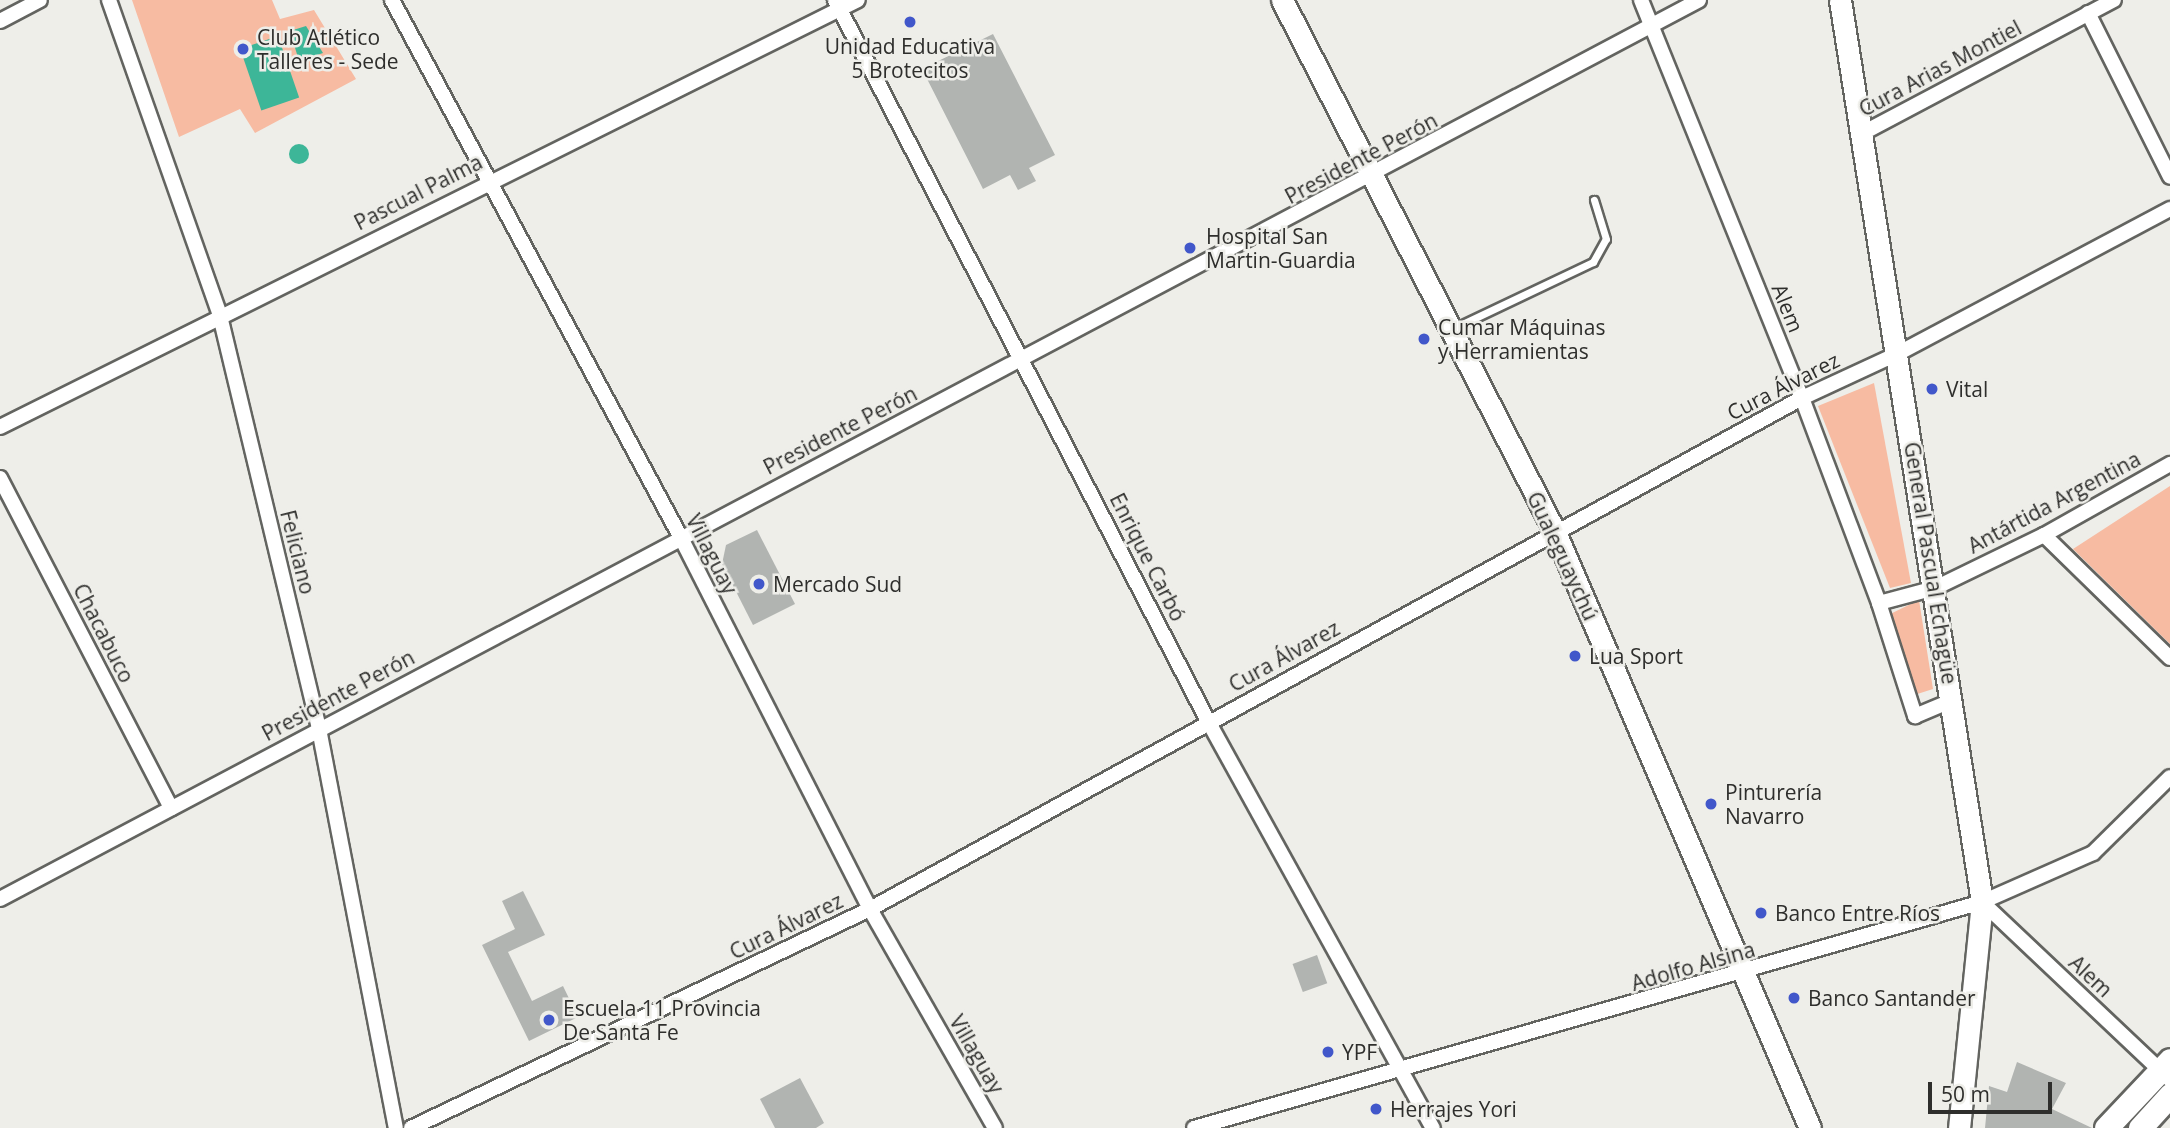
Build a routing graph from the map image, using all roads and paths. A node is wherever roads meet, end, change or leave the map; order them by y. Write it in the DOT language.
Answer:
graph roads {
  1 [pos="40,0"];
  2 [pos="109,0"];
  3 [pos="392,0"];
  4 [pos="858,0"];
  5 [pos="1282,0"];
  6 [pos="1642,0"];
  7 [pos="1699,0"];
  8 [pos="1840,0"];
  9 [pos="2114,0"];
  10 [pos="838,5"];
  11 [pos="2088,13"];
  12 [pos="0,21"];
  13 [pos="1651,28"];
  14 [pos="1861,134"];
  15 [pos="1371,176"];
  16 [pos="2170,177"];
  17 [pos="487,181"];
  18 [pos="1594,200"];
  19 [pos="2170,209"];
  20 [pos="220,316"];
  21 [pos="1451,330"];
  22 [pos="1899,353"];
  23 [pos="1023,360"];
  24 [pos="1802,398"];
  25 [pos="0,427"];
  26 [pos="2170,464"];
  27 [pos="0,478"];
  28 [pos="1555,532"];
  29 [pos="2044,535"];
  30 [pos="680,536"];
  31 [pos="1935,588"];
  32 [pos="1879,603"];
  33 [pos="2170,658"];
  34 [pos="1953,700"];
  35 [pos="1208,721"];
  36 [pos="319,729"];
  37 [pos="2170,777"];
  38 [pos="171,808"];
  39 [pos="0,899"];
  40 [pos="1982,902"];
  41 [pos="870,909"];
  42 [pos="1745,973"];
  43 [pos="1402,1069"];
  44 [pos="2167,1070"];
  45 [pos="2170,1095"];
  46 [pos="396,1128"];
  47 [pos="411,1128"];
  48 [pos="995,1128"];
  49 [pos="1194,1128"];
  50 [pos="1433,1128"];
  51 [pos="1810,1128"];
  52 [pos="1959,1128"];
  53 [pos="2106,1128"];
  54 [pos="2140,1128"];
  1 -- 12 [label="street"];
  2 -- 20 [label="street, Feliciano"];
  3 -- 17 [label="street, Villaguay"];
  4 -- 10 [label="street, Pascual Palma"];
  5 -- 15 [label="street, Gualeguaychú"];
  6 -- 13 [label="street, Alem"];
  7 -- 13 [label="street, Presidente Perón"];
  8 -- 14 [label="street, General Pascual Echagüe"];
  9 -- 11 [label="street, Cura Arias Montiel"];
  10 -- 17 [label="street, Pascual Palma"];
  10 -- 23 [label="street, Enrique Carbó"];
  11 -- 14 [label="street, Cura Arias Montiel"];
  11 -- 16 [label="street"];
  13 -- 15 [label="street, Presidente Perón"];
  13 -- 24 [label="street, Alem"];
  14 -- 22 [label="street, General Pascual Echagüe"];
  15 -- 21 [label="street, Gualeguaychú"];
  15 -- 23 [label="street, Presidente Perón"];
  17 -- 20 [label="street, Pascual Palma"];
  17 -- 30 [label="street, Villaguay"];
  18 -- 21 [label="lane"];
  19 -- 22 [label="street, Cura Álvarez"];
  20 -- 25 [label="street, Pascual Palma"];
  20 -- 36 [label="street, Feliciano"];
  21 -- 28 [label="street, Gualeguaychú"];
  22 -- 24 [label="street, Cura Álvarez"];
  22 -- 31 [label="street, General Pascual Echagüe"];
  23 -- 30 [label="street, Presidente Perón"];
  23 -- 35 [label="street, Enrique Carbó"];
  24 -- 28 [label="street, Cura Álvarez"];
  24 -- 32 [label="street, Alem"];
  26 -- 29 [label="street, Antártida Argentina"];
  27 -- 38 [label="street, Chacabuco"];
  28 -- 35 [label="street, Cura Álvarez"];
  28 -- 42 [label="street, Gualeguaychú"];
  29 -- 31 [label="street, Antártida Argentina"];
  29 -- 33 [label="street"];
  30 -- 36 [label="street, Presidente Perón"];
  30 -- 41 [label="street, Villaguay"];
  31 -- 32 [label="street, Antártida Argentina"];
  31 -- 34 [label="street, General Pascual Echagüe"];
  32 -- 34 [label="street, Alem"];
  34 -- 40 [label="street, General Pascual Echagüe"];
  35 -- 41 [label="street, Cura Álvarez"];
  35 -- 43 [label="street, Enrique Carbó"];
  36 -- 38 [label="street, Presidente Perón"];
  36 -- 46 [label="street, Feliciano"];
  37 -- 40 [label="street, Adolfo Alsina"];
  38 -- 39 [label="street, Presidente Perón"];
  40 -- 42 [label="street, Adolfo Alsina"];
  40 -- 44 [label="street, Alem"];
  40 -- 52 [label="street, General Pascual Echagüe"];
  41 -- 47 [label="street, Cura Álvarez"];
  41 -- 48 [label="street, Villaguay"];
  42 -- 43 [label="street, Adolfo Alsina"];
  42 -- 51 [label="street, Gualeguaychú"];
  43 -- 49 [label="street, Adolfo Alsina"];
  43 -- 50 [label="street, Enrique Carbó"];
  44 -- 53 [label="main road"];
  45 -- 54 [label="main road"];
}
